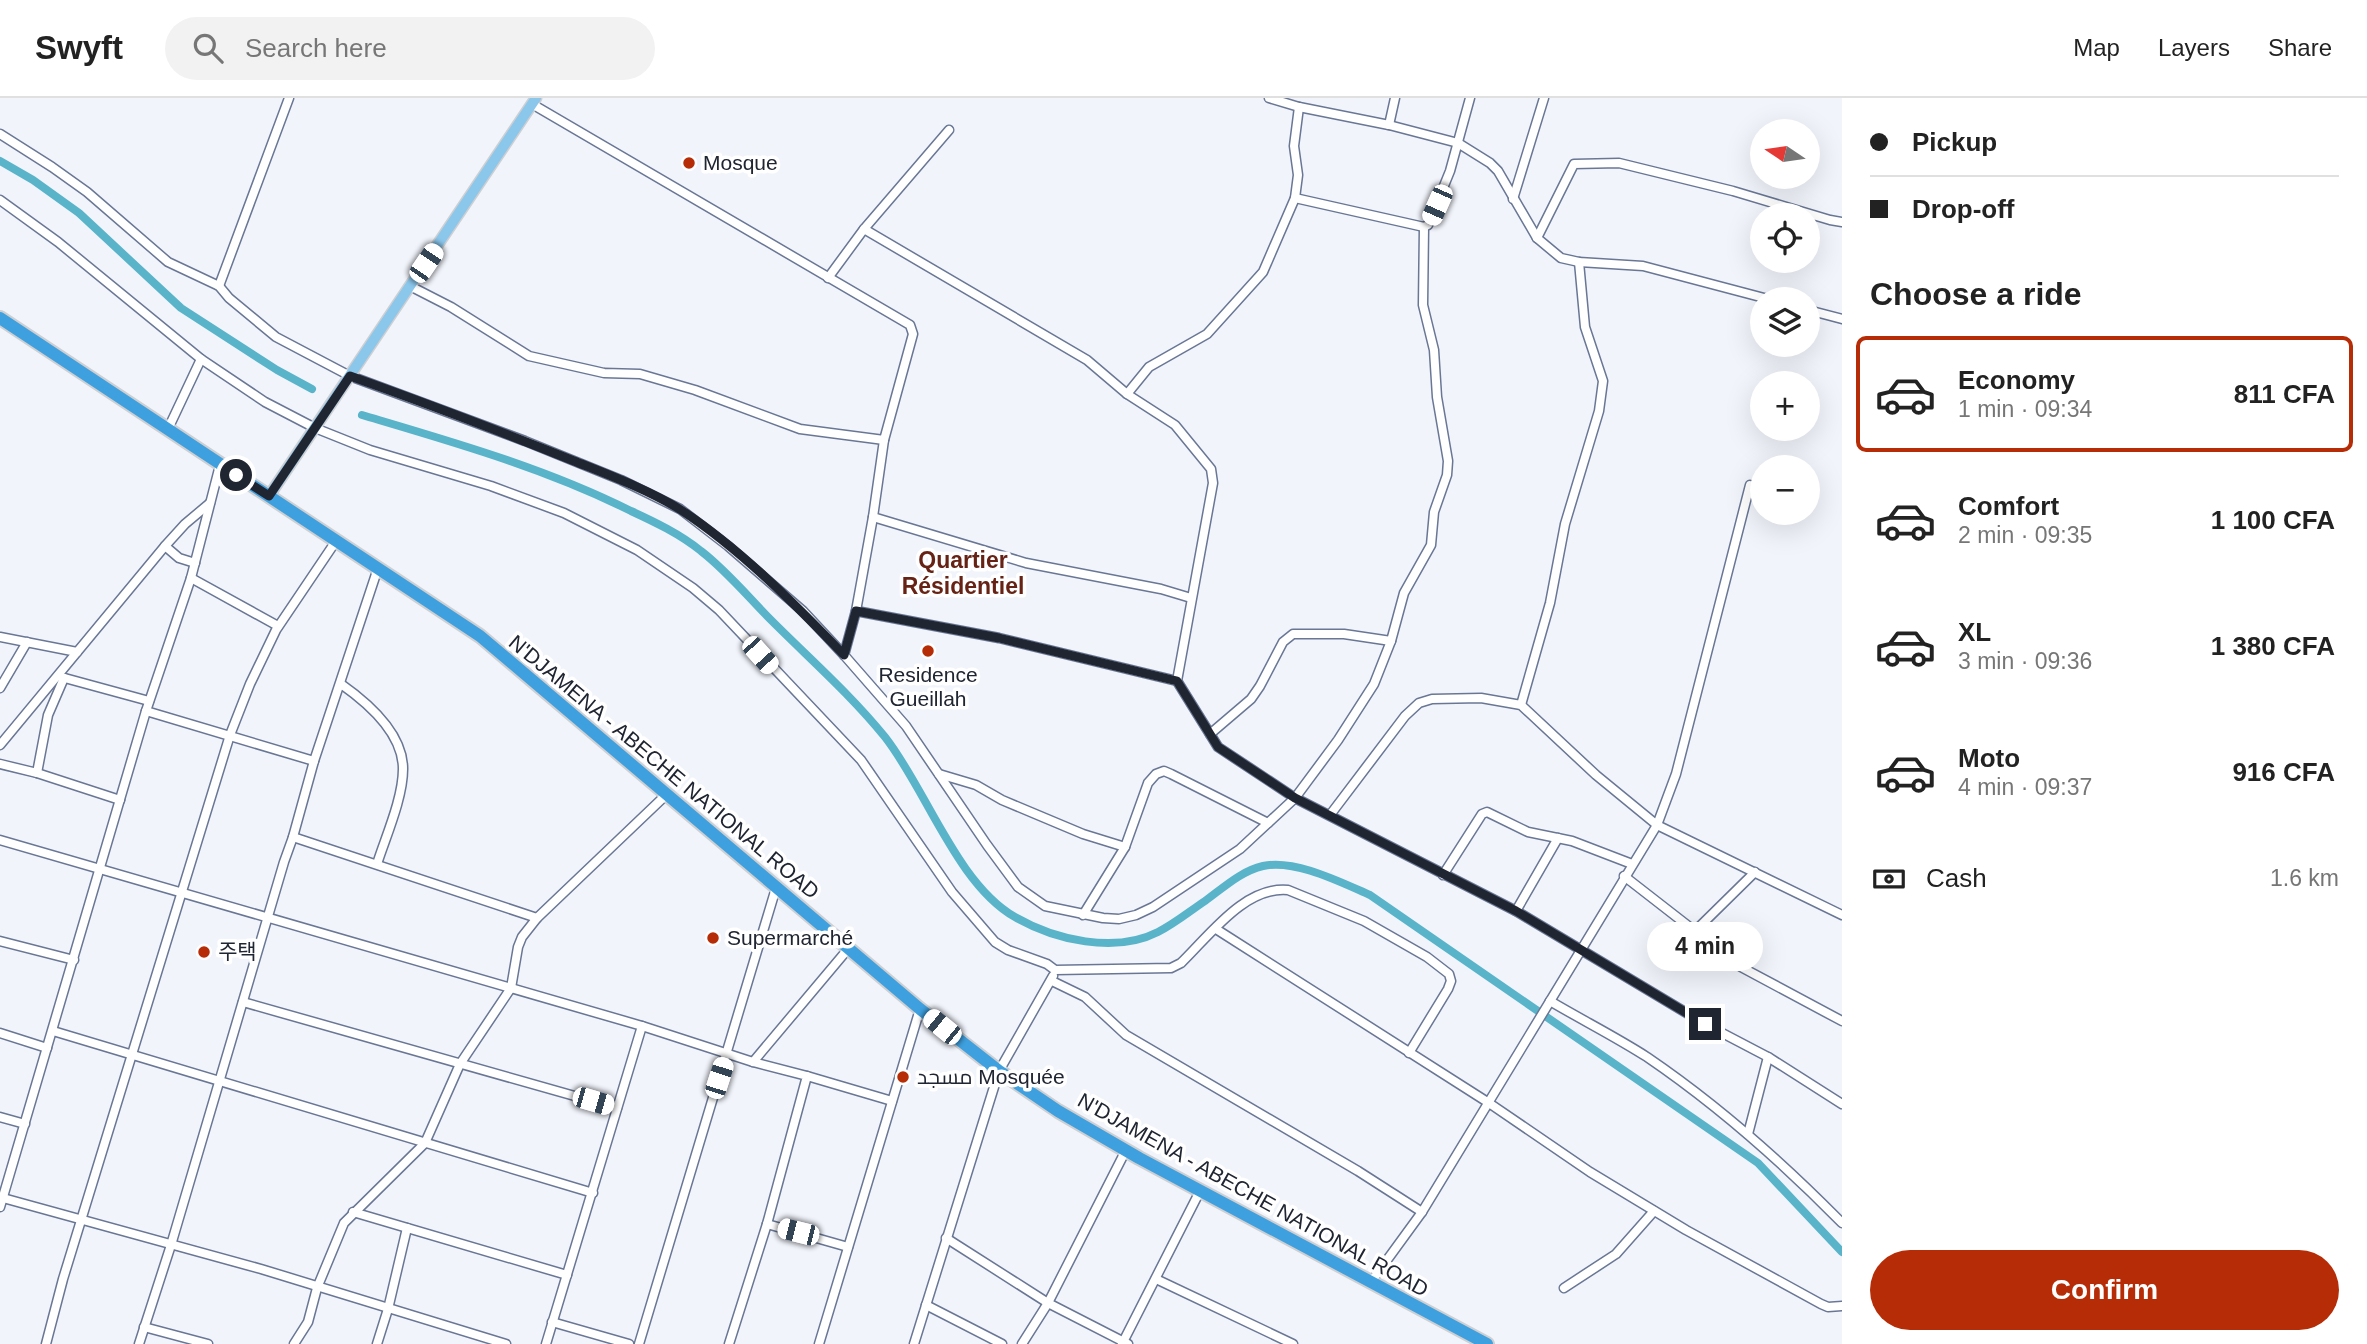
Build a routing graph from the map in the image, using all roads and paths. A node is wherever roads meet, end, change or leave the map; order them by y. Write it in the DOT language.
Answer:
graph roads {
  1 [pos="289,98"];
  2 [pos="1269,98"];
  3 [pos="1395,98"];
  4 [pos="1470,98"];
  5 [pos="1544,98"];
  6 [pos="534,101"];
  7 [pos="1299,107"];
  8 [pos="1389,125"];
  9 [pos="949,130"];
  10 [pos="0,134"];
  11 [pos="1458,143"];
  12 [pos="1296,198"];
  13 [pos="1513,199"];
  14 [pos="0,200"];
  15 [pos="1842,222"];
  16 [pos="1424,227"];
  17 [pos="864,229"];
  18 [pos="1537,238"];
  19 [pos="1579,262"];
  20 [pos="828,278"];
  21 [pos="219,286"];
  22 [pos="410,286"];
  23 [pos="1750,294"];
  24 [pos="1820,313"];
  25 [pos="0,318"];
  26 [pos="1842,319"];
  27 [pos="201,359"];
  28 [pos="350,376"];
  29 [pos="1127,394"];
  30 [pos="315,428"];
  31 [pos="169,429"];
  32 [pos="884,440"];
  33 [pos="220,465"];
  34 [pos="1750,485"];
  35 [pos="269,496"];
  36 [pos="210,503"];
  37 [pos="873,517"];
  38 [pos="336,541"];
  39 [pos="165,546"];
  40 [pos="195,563"];
  41 [pos="378,568"];
  42 [pos="191,578"];
  43 [pos="1191,598"];
  44 [pos="856,611"];
  45 [pos="278,626"];
  46 [pos="0,637"];
  47 [pos="1391,641"];
  48 [pos="27,642"];
  49 [pos="77,652"];
  50 [pos="844,655"];
  51 [pos="61,677"];
  52 [pos="1177,681"];
  53 [pos="341,684"];
  54 [pos="0,688"];
  55 [pos="149,701"];
  56 [pos="1521,705"];
  57 [pos="146,711"];
  58 [pos="1210,734"];
  59 [pos="230,735"];
  60 [pos="0,745"];
  61 [pos="314,761"];
  62 [pos="0,764"];
  63 [pos="37,772"];
  64 [pos="939,774"];
  65 [pos="667,794"];
  66 [pos="1295,798"];
  67 [pos="120,800"];
  68 [pos="1330,815"];
  69 [pos="1268,823"];
  70 [pos="1657,825"];
  71 [pos="293,837"];
  72 [pos="1558,838"];
  73 [pos="0,840"];
  74 [pos="1125,846"];
  75 [pos="377,864"];
  76 [pos="1632,864"];
  77 [pos="98,870"];
  78 [pos="1755,872"];
  79 [pos="1443,875"];
  80 [pos="1624,876"];
  81 [pos="776,888"];
  82 [pos="183,892"];
  83 [pos="1516,911"];
  84 [pos="1083,915"];
  85 [pos="1842,915"];
  86 [pos="268,918"];
  87 [pos="537,918"];
  88 [pos="1216,929"];
  89 [pos="1695,931"];
  90 [pos="0,941"];
  91 [pos="848,949"];
  92 [pos="1579,950"];
  93 [pos="74,960"];
  94 [pos="1055,970"];
  95 [pos="1052,981"];
  96 [pos="511,988"];
  97 [pos="1550,1001"];
  98 [pos="243,1002"];
  99 [pos="920,1009"];
  100 [pos="1842,1021"];
  101 [pos="642,1026"];
  102 [pos="53,1031"];
  103 [pos="0,1033"];
  104 [pos="47,1048"];
  105 [pos="1409,1053"];
  106 [pos="727,1054"];
  107 [pos="132,1055"];
  108 [pos="1768,1058"];
  109 [pos="753,1062"];
  110 [pos="460,1063"];
  111 [pos="999,1071"];
  112 [pos="807,1076"];
  113 [pos="219,1081"];
  114 [pos="892,1101"];
  115 [pos="1489,1103"];
  116 [pos="1842,1104"];
  117 [pos="617,1108"];
  118 [pos="0,1117"];
  119 [pos="25,1125"];
  120 [pos="1748,1133"];
  121 [pos="425,1143"];
  122 [pos="1126,1150"];
  123 [pos="1200,1191"];
  124 [pos="593,1193"];
  125 [pos="3,1198"];
  126 [pos="0,1208"];
  127 [pos="353,1212"];
  128 [pos="1422,1212"];
  129 [pos="1654,1212"];
  130 [pos="82,1221"];
  131 [pos="1842,1223"];
  132 [pos="767,1224"];
  133 [pos="407,1228"];
  134 [pos="946,1238"];
  135 [pos="171,1245"];
  136 [pos="848,1247"];
  137 [pos="567,1275"];
  138 [pos="1156,1279"];
  139 [pos="1371,1282"];
  140 [pos="317,1288"];
  141 [pos="1564,1288"];
  142 [pos="1048,1303"];
  143 [pos="926,1305"];
  144 [pos="1842,1307"];
  145 [pos="388,1309"];
  146 [pos="552,1322"];
  147 [pos="144,1327"];
  148 [pos="1279,1341"];
  149 [pos="192,1342"];
  150 [pos="1125,1343"];
  151 [pos="46,1344"];
  152 [pos="139,1344"];
  153 [pos="208,1344"];
  154 [pos="294,1344"];
  155 [pos="377,1344"];
  156 [pos="506,1344"];
  157 [pos="546,1344"];
  158 [pos="629,1344"];
  159 [pos="639,1344"];
  160 [pos="729,1344"];
  161 [pos="819,1344"];
  162 [pos="915,1344"];
  163 [pos="1002,1344"];
  164 [pos="1022,1344"];
  165 [pos="1293,1344"];
  166 [pos="1487,1344"];
  1 -- 21 [label="street"];
  2 -- 7 [label="street"];
  3 -- 8 [label="street"];
  4 -- 11 [label="street"];
  5 -- 13 [label="street"];
  6 -- 20 [label="street"];
  6 -- 22 [label="main road"];
  7 -- 8 [label="street"];
  7 -- 12 [label="street"];
  8 -- 11 [label="street"];
  9 -- 17 [label="street"];
  10 -- 21 [label="street"];
  11 -- 13 [label="street"];
  11 -- 16 [label="street"];
  12 -- 16 [label="street"];
  12 -- 29 [label="street"];
  13 -- 18 [label="street"];
  14 -- 27 [label="street"];
  15 -- 18 [label="street"];
  16 -- 47 [label="street"];
  17 -- 20 [label="street"];
  17 -- 29 [label="street"];
  18 -- 19 [label="street"];
  19 -- 23 [label="street"];
  19 -- 56 [label="street"];
  20 -- 32 [label="street"];
  21 -- 28 [label="street"];
  22 -- 28 [label="main road"];
  22 -- 32 [label="street"];
  24 -- 26 [label="street"];
  25 -- 31 [label="highway, N'DJAMENA - ABECHE NATIONAL ROAD"];
  27 -- 30 [label="street"];
  27 -- 31 [label="street"];
  28 -- 30 [label="main road"];
  28 -- 50 [label="street"];
  29 -- 43 [label="street"];
  30 -- 35 [label="main road"];
  30 -- 94 [label="street"];
  31 -- 33 [label="highway, N'DJAMENA - ABECHE NATIONAL ROAD"];
  32 -- 37 [label="street"];
  33 -- 35 [label="highway, N'DJAMENA - ABECHE NATIONAL ROAD"];
  33 -- 36 [label="street"];
  34 -- 70 [label="street"];
  35 -- 38 [label="highway, N'DJAMENA - ABECHE NATIONAL ROAD"];
  36 -- 39 [label="street"];
  36 -- 40 [label="street"];
  37 -- 43 [label="street"];
  37 -- 44 [label="street"];
  38 -- 41 [label="highway, N'DJAMENA - ABECHE NATIONAL ROAD"];
  38 -- 45 [label="street"];
  39 -- 40 [label="street"];
  39 -- 49 [label="street"];
  40 -- 42 [label="street"];
  41 -- 53 [label="street"];
  41 -- 65 [label="highway, N'DJAMENA - ABECHE NATIONAL ROAD"];
  42 -- 45 [label="street"];
  42 -- 55 [label="street"];
  43 -- 52 [label="street"];
  44 -- 50 [label="street"];
  44 -- 52 [label="street"];
  45 -- 59 [label="street"];
  46 -- 48 [label="street"];
  47 -- 58 [label="street"];
  47 -- 66 [label="street"];
  48 -- 49 [label="street"];
  48 -- 54 [label="street"];
  49 -- 51 [label="street"];
  50 -- 64 [label="street"];
  51 -- 55 [label="street"];
  51 -- 60 [label="street"];
  51 -- 63 [label="street"];
  52 -- 58 [label="street"];
  53 -- 61 [label="street"];
  53 -- 75 [label="street"];
  55 -- 57 [label="street"];
  56 -- 68 [label="street"];
  56 -- 70 [label="street"];
  57 -- 59 [label="street"];
  57 -- 67 [label="street"];
  58 -- 66 [label="street"];
  59 -- 61 [label="street"];
  59 -- 82 [label="street"];
  61 -- 71 [label="street"];
  62 -- 63 [label="street"];
  63 -- 67 [label="street"];
  64 -- 74 [label="street"];
  64 -- 84 [label="street"];
  65 -- 81 [label="highway, N'DJAMENA - ABECHE NATIONAL ROAD"];
  65 -- 87 [label="street"];
  66 -- 68 [label="street"];
  66 -- 69 [label="street"];
  67 -- 77 [label="street"];
  68 -- 79 [label="street"];
  69 -- 74 [label="street"];
  69 -- 84 [label="street"];
  70 -- 76 [label="street"];
  70 -- 78 [label="street"];
  71 -- 75 [label="street"];
  71 -- 86 [label="street"];
  72 -- 76 [label="street"];
  72 -- 79 [label="street"];
  72 -- 83 [label="street"];
  73 -- 77 [label="street"];
  74 -- 84 [label="street"];
  75 -- 87 [label="street"];
  76 -- 80 [label="street"];
  77 -- 82 [label="street"];
  77 -- 93 [label="street"];
  78 -- 85 [label="street"];
  78 -- 89 [label="street"];
  79 -- 83 [label="street"];
  80 -- 89 [label="street"];
  80 -- 92 [label="street"];
  81 -- 91 [label="highway, N'DJAMENA - ABECHE NATIONAL ROAD"];
  81 -- 106 [label="street"];
  82 -- 86 [label="street"];
  82 -- 107 [label="street"];
  83 -- 92 [label="street"];
  86 -- 96 [label="street"];
  86 -- 98 [label="street"];
  87 -- 96 [label="street"];
  88 -- 94 [label="street"];
  88 -- 105 [label="street"];
  88 -- 105 [label="street"];
  89 -- 100 [label="street"];
  90 -- 93 [label="street"];
  91 -- 99 [label="highway, N'DJAMENA - ABECHE NATIONAL ROAD"];
  91 -- 109 [label="street"];
  92 -- 97 [label="street"];
  92 -- 108 [label="street"];
  93 -- 102 [label="street"];
  94 -- 95 [label="street"];
  95 -- 111 [label="street"];
  95 -- 128 [label="street"];
  96 -- 101 [label="street"];
  96 -- 110 [label="street"];
  97 -- 115 [label="street"];
  97 -- 120 [label="street"];
  98 -- 110 [label="street"];
  98 -- 113 [label="street"];
  99 -- 111 [label="highway, N'DJAMENA - ABECHE NATIONAL ROAD"];
  99 -- 114 [label="street"];
  101 -- 106 [label="street"];
  101 -- 117 [label="street"];
  102 -- 104 [label="street"];
  102 -- 107 [label="street"];
  103 -- 104 [label="street"];
  104 -- 119 [label="street"];
  105 -- 115 [label="street"];
  106 -- 109 [label="street"];
  106 -- 159 [label="street"];
  107 -- 113 [label="street"];
  107 -- 130 [label="street"];
  108 -- 116 [label="street"];
  108 -- 120 [label="street"];
  109 -- 112 [label="street"];
  110 -- 117 [label="street"];
  110 -- 121 [label="street"];
  111 -- 122 [label="highway, N'DJAMENA - ABECHE NATIONAL ROAD"];
  111 -- 134 [label="street"];
  112 -- 114 [label="street"];
  112 -- 132 [label="street"];
  113 -- 121 [label="street"];
  113 -- 135 [label="street"];
  114 -- 136 [label="street"];
  115 -- 128 [label="street"];
  115 -- 129 [label="street"];
  117 -- 124 [label="street"];
  118 -- 119 [label="street"];
  119 -- 125 [label="street"];
  120 -- 131 [label="street"];
  121 -- 124 [label="street"];
  121 -- 127 [label="street"];
  122 -- 123 [label="highway, N'DJAMENA - ABECHE NATIONAL ROAD"];
  122 -- 142 [label="street"];
  123 -- 138 [label="street"];
  123 -- 139 [label="highway, N'DJAMENA - ABECHE NATIONAL ROAD"];
  124 -- 137 [label="street"];
  125 -- 126 [label="street"];
  125 -- 130 [label="street"];
  127 -- 133 [label="street"];
  127 -- 140 [label="street"];
  128 -- 139 [label="street"];
  129 -- 141 [label="street"];
  129 -- 144 [label="street"];
  130 -- 135 [label="street"];
  130 -- 151 [label="street"];
  132 -- 136 [label="street"];
  132 -- 160 [label="street"];
  133 -- 137 [label="street"];
  133 -- 145 [label="street"];
  134 -- 142 [label="street"];
  134 -- 143 [label="street"];
  135 -- 140 [label="street"];
  135 -- 147 [label="street"];
  136 -- 161 [label="street"];
  137 -- 146 [label="street"];
  138 -- 148 [label="street"];
  138 -- 150 [label="street"];
  139 -- 166 [label="highway, N'DJAMENA - ABECHE NATIONAL ROAD"];
  140 -- 145 [label="street"];
  140 -- 154 [label="street"];
  142 -- 150 [label="street"];
  142 -- 164 [label="street"];
  143 -- 162 [label="street"];
  143 -- 163 [label="street"];
  145 -- 155 [label="street"];
  145 -- 156 [label="street"];
  146 -- 157 [label="street"];
  146 -- 158 [label="street"];
  147 -- 149 [label="street"];
  147 -- 152 [label="street"];
  148 -- 165 [label="street"];
  149 -- 153 [label="street"];
}
